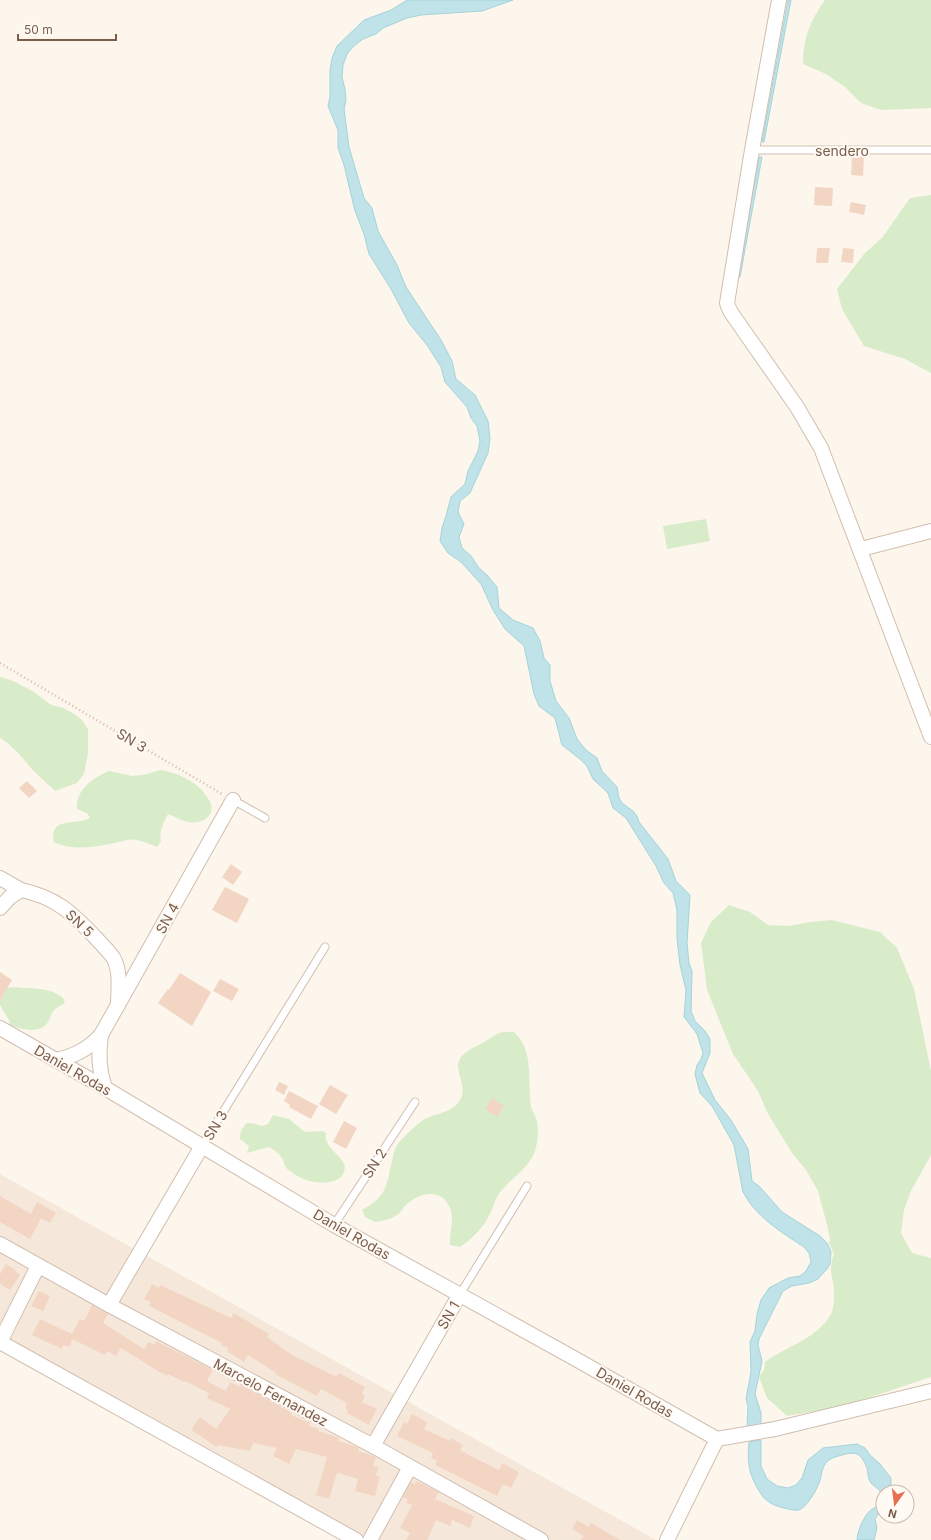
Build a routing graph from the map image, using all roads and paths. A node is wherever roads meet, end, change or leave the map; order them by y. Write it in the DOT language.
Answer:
graph roads {
  1 [pos="779,0"];
  2 [pos="752,150"];
  3 [pos="931,150"];
  4 [pos="931,531"];
  5 [pos="861,549"];
  6 [pos="0,662"];
  7 [pos="931,736"];
  8 [pos="233,800"];
  9 [pos="265,818"];
  10 [pos="0,878"];
  11 [pos="21,890"];
  12 [pos="0,908"];
  13 [pos="325,947"];
  14 [pos="118,1005"];
  15 [pos="0,1028"];
  16 [pos="101,1035"];
  17 [pos="56,1060"];
  18 [pos="105,1088"];
  19 [pos="415,1102"];
  20 [pos="202,1146"];
  21 [pos="527,1186"];
  22 [pos="334,1224"];
  23 [pos="0,1244"];
  24 [pos="38,1266"];
  25 [pos="460,1294"];
  26 [pos="109,1305"];
  27 [pos="0,1342"];
  28 [pos="931,1390"];
  29 [pos="712,1437"];
  30 [pos="373,1446"];
  31 [pos="410,1467"];
  32 [pos="356,1540"];
  33 [pos="370,1540"];
  34 [pos="541,1540"];
  35 [pos="667,1540"];
  1 -- 2 [label="street"];
  2 -- 3 [label="lane, sendero"];
  2 -- 5 [label="street"];
  4 -- 5 [label="street"];
  5 -- 7 [label="street"];
  6 -- 8 [label="path, SN 3"];
  8 -- 9 [label="lane"];
  8 -- 14 [label="street, SN 4"];
  10 -- 11 [label="street, SN 5"];
  11 -- 12 [label="street"];
  11 -- 14 [label="street, SN 5"];
  13 -- 20 [label="lane, SN 3"];
  14 -- 16 [label="street, SN 4"];
  15 -- 17 [label="street, Daniel Rodas"];
  16 -- 17 [label="street, SN 4"];
  16 -- 18 [label="street, SN 4"];
  17 -- 18 [label="street, Daniel Rodas"];
  18 -- 20 [label="street, Daniel Rodas"];
  19 -- 22 [label="lane, SN 2"];
  20 -- 22 [label="street, Daniel Rodas"];
  20 -- 26 [label="street, SN 3"];
  21 -- 25 [label="lane, SN 1"];
  22 -- 25 [label="street, Daniel Rodas"];
  23 -- 24 [label="street, Marcelo Fernandez"];
  24 -- 26 [label="street, Marcelo Fernandez"];
  24 -- 27 [label="street"];
  25 -- 29 [label="street, Daniel Rodas"];
  25 -- 30 [label="street, SN 1"];
  26 -- 30 [label="street, Marcelo Fernandez"];
  27 -- 32 [label="street"];
  28 -- 29 [label="street"];
  29 -- 35 [label="street"];
  30 -- 31 [label="street, Marcelo Fernandez"];
  31 -- 33 [label="street"];
  31 -- 34 [label="street, Marcelo Fernandez"];
}
